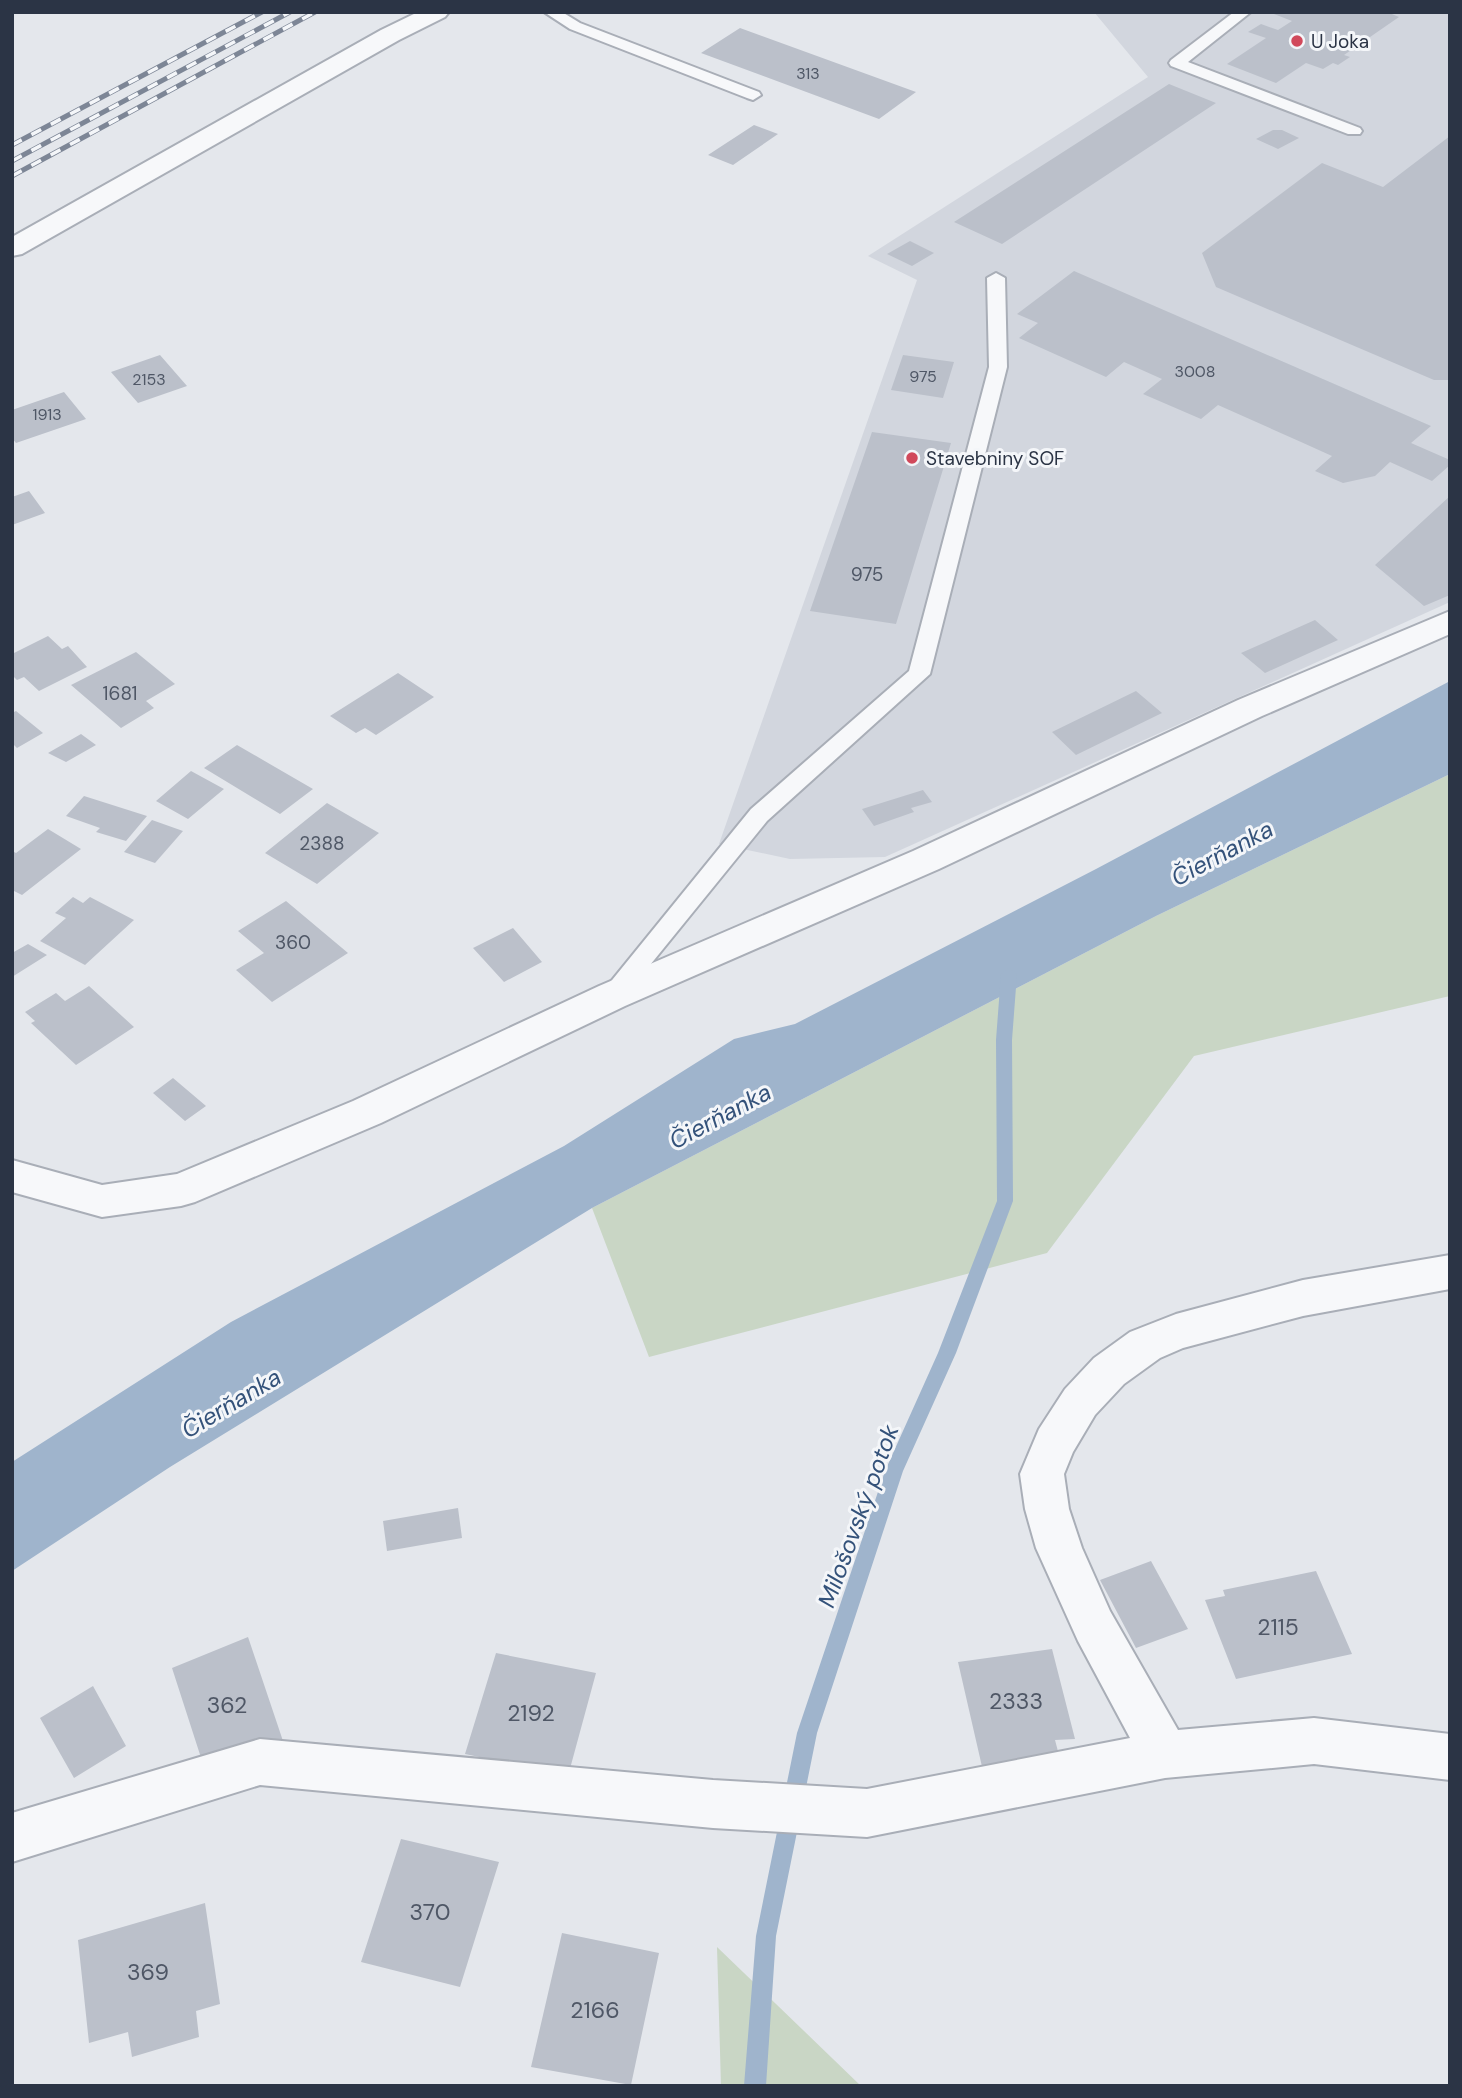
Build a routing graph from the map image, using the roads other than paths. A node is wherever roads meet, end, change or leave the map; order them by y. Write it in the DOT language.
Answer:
graph roads {
  1 [pos="437,12"];
  2 [pos="1244,12"];
  3 [pos="553,13"];
  4 [pos="753,95"];
  5 [pos="1354,131"];
  6 [pos="12,248"];
  7 [pos="996,278"];
  8 [pos="1450,621"];
  9 [pos="612,996"];
  10 [pos="12,1176"];
  11 [pos="1450,1272"];
  12 [pos="1165,1755"];
  13 [pos="1450,1757"];
  14 [pos="12,1839"];
  1 -- 6 [label="street"];
  2 -- 5 [label="lane"];
  3 -- 4 [label="lane"];
  7 -- 9 [label="lane"];
  8 -- 9 [label="street"];
  9 -- 10 [label="street"];
  11 -- 12 [label="street"];
  12 -- 13 [label="street"];
  12 -- 14 [label="street"];
}
